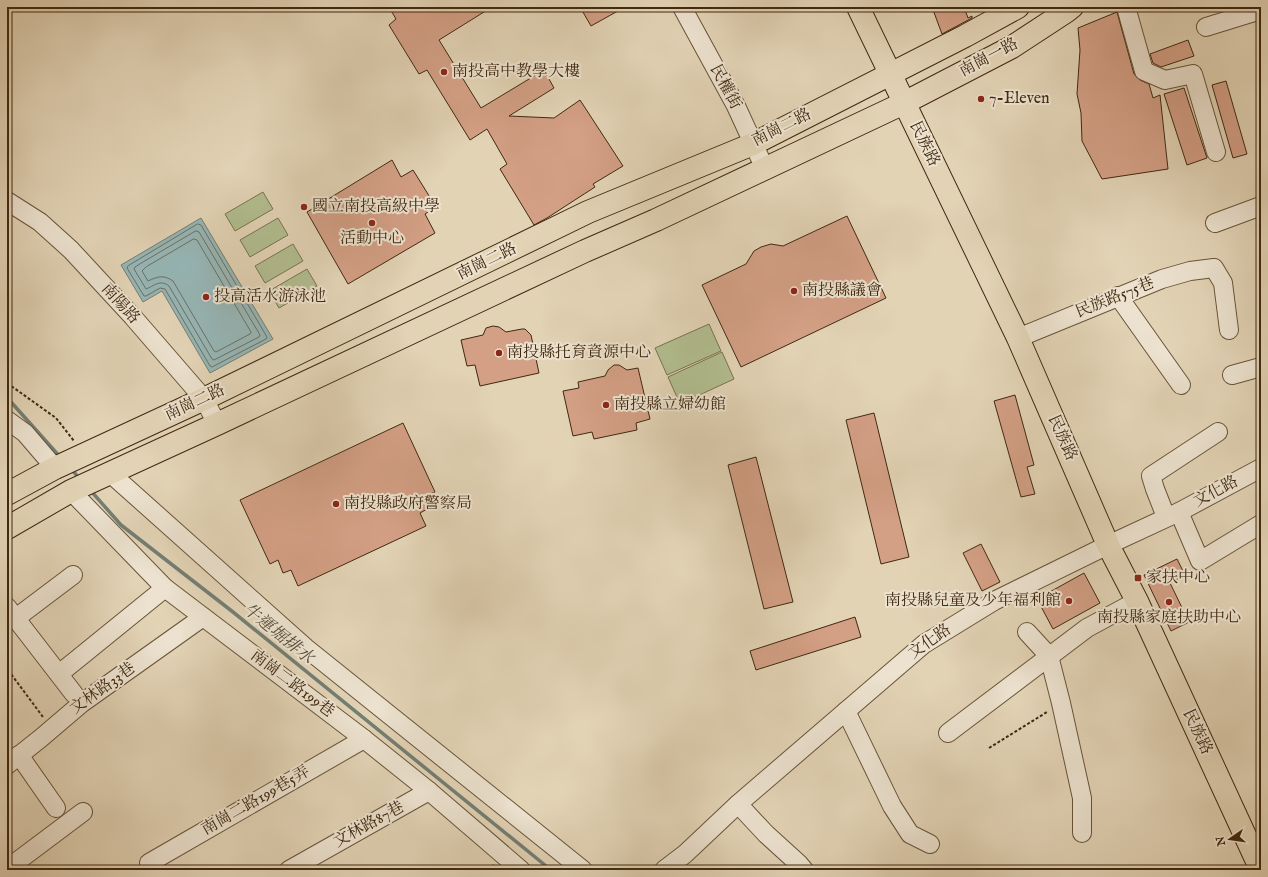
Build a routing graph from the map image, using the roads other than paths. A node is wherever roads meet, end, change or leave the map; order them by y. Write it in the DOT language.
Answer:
graph roads {
  1 [pos="682,7"];
  2 [pos="858,7"];
  3 [pos="1018,7"];
  4 [pos="1072,7"];
  5 [pos="1126,7"];
  6 [pos="1261,10"];
  7 [pos="1206,27"];
  8 [pos="890,74"];
  9 [pos="904,103"];
  10 [pos="753,144"];
  11 [pos="1216,152"];
  12 [pos="765,169"];
  13 [pos="7,201"];
  14 [pos="1261,206"];
  15 [pos="1215,223"];
  16 [pos="1118,296"];
  17 [pos="1229,330"];
  18 [pos="1018,338"];
  19 [pos="1261,367"];
  20 [pos="1232,375"];
  21 [pos="1181,385"];
  22 [pos="204,400"];
  23 [pos="7,420"];
  24 [pos="217,424"];
  25 [pos="1218,432"];
  26 [pos="55,468"];
  27 [pos="1261,468"];
  28 [pos="110,473"];
  29 [pos="71,491"];
  30 [pos="7,494"];
  31 [pos="1173,514"];
  32 [pos="1261,524"];
  33 [pos="7,528"];
  34 [pos="1108,545"];
  35 [pos="73,575"];
  36 [pos="165,588"];
  37 [pos="1137,601"];
  38 [pos="11,613"];
  39 [pos="203,617"];
  40 [pos="1027,632"];
  41 [pos="1049,656"];
  42 [pos="59,674"];
  43 [pos="74,694"];
  44 [pos="846,711"];
  45 [pos="948,733"];
  46 [pos="364,739"];
  47 [pos="13,760"];
  48 [pos="429,791"];
  49 [pos="738,804"];
  50 [pos="56,808"];
  51 [pos="83,812"];
  52 [pos="1082,833"];
  53 [pos="930,844"];
  54 [pos="149,863"];
  55 [pos="7,869"];
  56 [pos="288,870"];
  57 [pos="521,870"];
  58 [pos="584,870"];
  59 [pos="664,870"];
  60 [pos="804,870"];
  61 [pos="1261,870"];
  1 -- 10 [label="street, 民權街"];
  2 -- 8 [label="main road, 民族路"];
  3 -- 8 [label="main road, 南崗一路"];
  4 -- 9 [label="main road, 南崗一路"];
  5 -- 11 [label="street"];
  6 -- 7 [label="street"];
  8 -- 9 [label="main road, 民族路"];
  8 -- 10 [label="main road, 南崗二路"];
  9 -- 12 [label="main road, 南崗二路"];
  9 -- 18 [label="main road, 民族路"];
  10 -- 12 [label="street, 民權街"];
  10 -- 22 [label="main road, 南崗二路"];
  12 -- 24 [label="main road, 南崗二路"];
  13 -- 22 [label="street, 南陽路"];
  14 -- 15 [label="street"];
  16 -- 17 [label="street, 民族路575巷"];
  16 -- 18 [label="street, 民族路575巷"];
  16 -- 21 [label="street"];
  18 -- 34 [label="main road, 民族路"];
  19 -- 20 [label="street"];
  22 -- 24 [label="street, 南陽路"];
  22 -- 26 [label="main road, 南崗二路"];
  23 -- 26 [label="street"];
  24 -- 28 [label="main road, 南崗二路"];
  25 -- 31 [label="street"];
  26 -- 30 [label="main road"];
  27 -- 31 [label="street, 文化路"];
  28 -- 29 [label="main road, 南崗二路"];
  28 -- 58 [label="street"];
  29 -- 33 [label="main road"];
  29 -- 36 [label="street, 南崗二路199巷"];
  31 -- 32 [label="street"];
  31 -- 34 [label="street, 文化路"];
  34 -- 37 [label="main road, 民族路"];
  34 -- 44 [label="street, 文化路"];
  35 -- 38 [label="street"];
  36 -- 39 [label="street, 南崗二路199巷"];
  36 -- 42 [label="street"];
  37 -- 41 [label="street"];
  37 -- 61 [label="main road, 民族路"];
  38 -- 42 [label="street"];
  39 -- 46 [label="street, 南崗二路199巷"];
  39 -- 47 [label="street, 文林路33巷"];
  40 -- 41 [label="street"];
  41 -- 45 [label="street"];
  41 -- 52 [label="street"];
  42 -- 43 [label="street"];
  44 -- 49 [label="street, 文化路"];
  44 -- 53 [label="street"];
  46 -- 48 [label="street, 南崗二路199巷"];
  46 -- 54 [label="street, 南崗二路199巷5弄"];
  47 -- 50 [label="street"];
  48 -- 56 [label="street, 文林路87巷"];
  48 -- 57 [label="street, 南崗二路199巷"];
  49 -- 59 [label="street, 文化路"];
  49 -- 60 [label="street"];
  51 -- 55 [label="street"];
}
